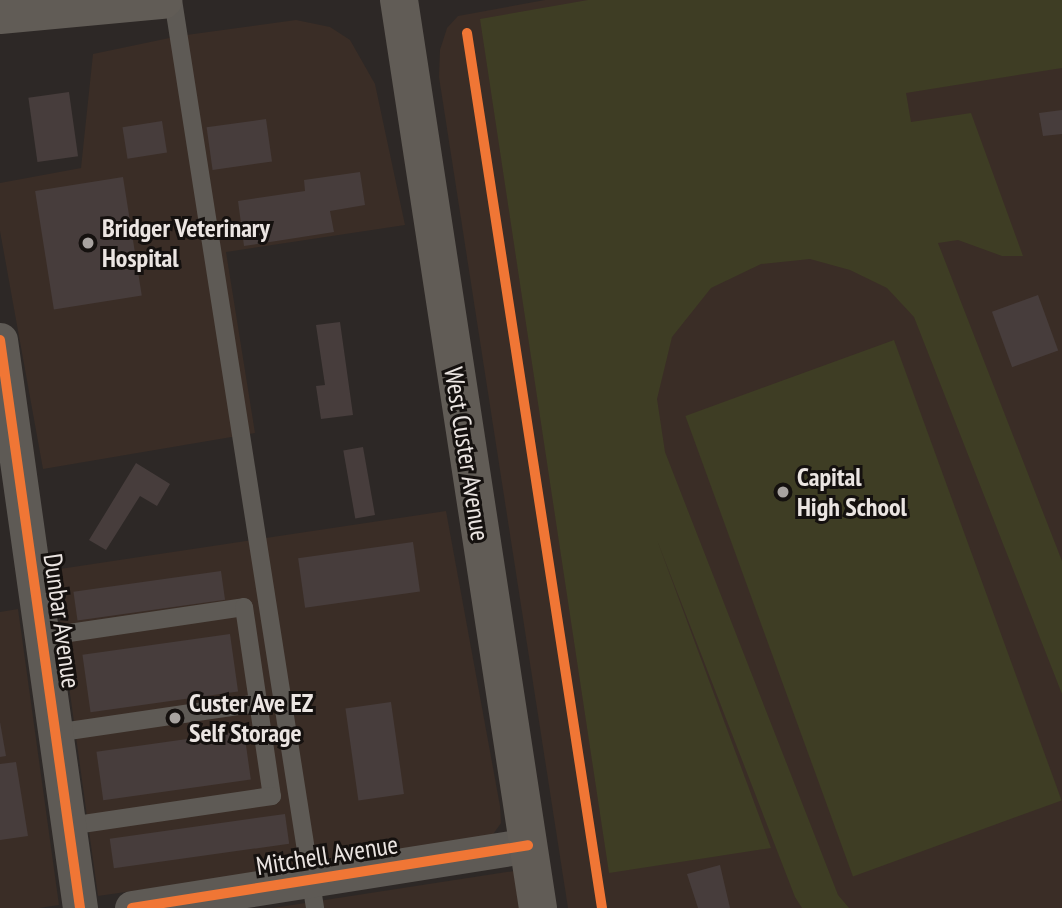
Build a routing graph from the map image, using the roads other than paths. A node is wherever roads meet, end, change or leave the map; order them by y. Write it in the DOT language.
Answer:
graph roads {
  1 [pos="163,0"];
  2 [pos="173,0"];
  3 [pos="399,0"];
  4 [pos="0,15"];
  5 [pos="0,340"];
  6 [pos="41,637"];
  7 [pos="258,703"];
  8 [pos="55,733"];
  9 [pos="68,826"];
  10 [pos="528,845"];
  11 [pos="313,894"];
  12 [pos="80,908"];
  13 [pos="132,908"];
  14 [pos="538,908"];
  1 -- 4 [label="main road"];
  2 -- 11 [label="lane"];
  3 -- 10 [label="main road, West Custer Avenue"];
  5 -- 6 [label="street, Dunbar Avenue"];
  6 -- 7 [label="lane"];
  6 -- 8 [label="street, Dunbar Avenue"];
  7 -- 8 [label="lane"];
  7 -- 9 [label="lane"];
  8 -- 9 [label="street, Dunbar Avenue"];
  9 -- 12 [label="street, Dunbar Avenue"];
  10 -- 11 [label="street, Mitchell Avenue"];
  10 -- 14 [label="main road, West Custer Avenue"];
  11 -- 13 [label="street, Mitchell Avenue"];
}
